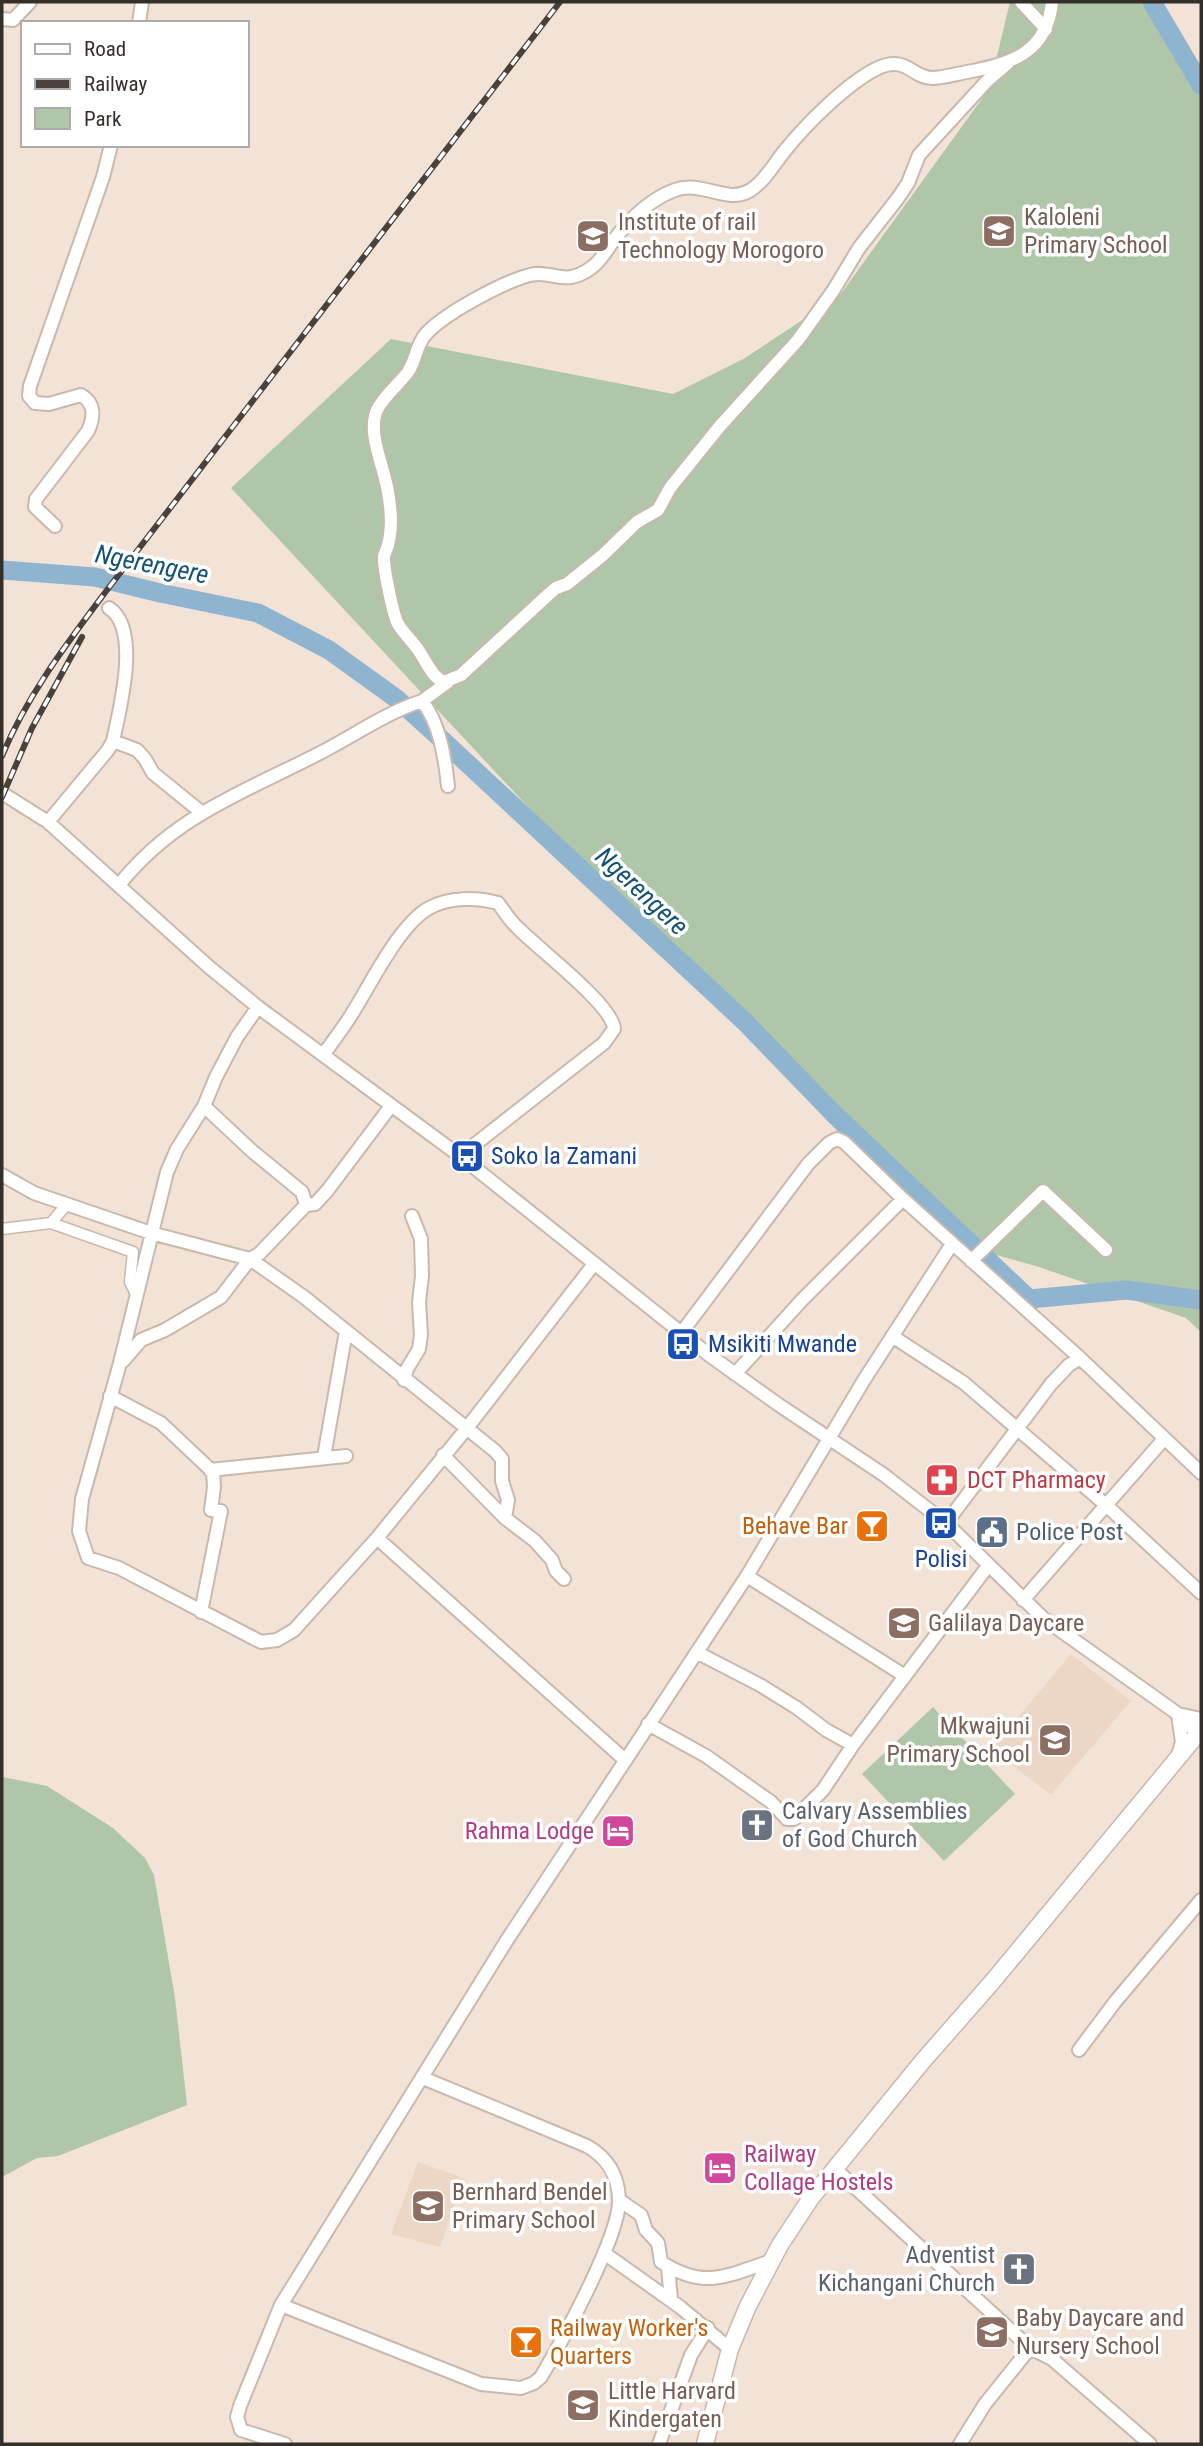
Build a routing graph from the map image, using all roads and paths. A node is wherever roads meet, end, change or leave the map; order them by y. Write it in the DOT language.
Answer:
graph roads {
  1 [pos="30,2"];
  2 [pos="142,2"];
  3 [pos="1021,2"];
  4 [pos="1052,2"];
  5 [pos="2,19"];
  6 [pos="139,21"];
  7 [pos="1046,29"];
  8 [pos="1009,62"];
  9 [pos="110,147"];
  10 [pos="55,526"];
  11 [pos="109,608"];
  12 [pos="448,682"];
  13 [pos="422,701"];
  14 [pos="113,741"];
  15 [pos="448,786"];
  16 [pos="2,793"];
  17 [pos="201,812"];
  18 [pos="48,822"];
  19 [pos="119,885"];
  20 [pos="258,1007"];
  21 [pos="323,1055"];
  22 [pos="204,1105"];
  23 [pos="391,1106"];
  24 [pos="460,1157"];
  25 [pos="2,1175"];
  26 [pos="903,1199"];
  27 [pos="67,1204"];
  28 [pos="306,1205"];
  29 [pos="412,1216"];
  30 [pos="51,1223"];
  31 [pos="2,1229"];
  32 [pos="151,1233"];
  33 [pos="952,1244"];
  34 [pos="1106,1250"];
  35 [pos="139,1254"];
  36 [pos="250,1259"];
  37 [pos="971,1261"];
  38 [pos="594,1264"];
  39 [pos="345,1331"];
  40 [pos="682,1332"];
  41 [pos="892,1336"];
  42 [pos="1080,1357"];
  43 [pos="120,1363"];
  44 [pos="735,1374"];
  45 [pos="404,1380"];
  46 [pos="110,1396"];
  47 [pos="467,1428"];
  48 [pos="1016,1428"];
  49 [pos="831,1438"];
  50 [pos="1164,1440"];
  51 [pos="443,1455"];
  52 [pos="346,1456"];
  53 [pos="324,1457"];
  54 [pos="210,1469"];
  55 [pos="1201,1473"];
  56 [pos="1106,1505"];
  57 [pos="505,1518"];
  58 [pos="946,1523"];
  59 [pos="377,1538"];
  60 [pos="988,1566"];
  61 [pos="747,1576"];
  62 [pos="564,1579"];
  63 [pos="1201,1593"];
  64 [pos="1023,1600"];
  65 [pos="201,1612"];
  66 [pos="698,1653"];
  67 [pos="905,1676"];
  68 [pos="1178,1714"];
  69 [pos="648,1724"];
  70 [pos="1200,1730"];
  71 [pos="853,1745"];
  72 [pos="1178,1755"];
  73 [pos="625,1760"];
  74 [pos="1201,1900"];
  75 [pos="1079,2050"];
  76 [pos="423,2078"];
  77 [pos="834,2168"];
  78 [pos="620,2200"];
  79 [pos="604,2253"];
  80 [pos="771,2261"];
  81 [pos="668,2267"];
  82 [pos="671,2300"];
  83 [pos="281,2305"];
  84 [pos="708,2328"];
  85 [pos="1030,2348"];
  86 [pos="730,2349"];
  87 [pos="285,2444"];
  88 [pos="660,2444"];
  89 [pos="705,2444"];
  90 [pos="960,2444"];
  91 [pos="1150,2444"];
  1 -- 5 [label="street"];
  2 -- 6 [label="street"];
  3 -- 7 [label="street"];
  4 -- 7 [label="street"];
  7 -- 8 [label="street"];
  8 -- 12 [label="street"];
  8 -- 12 [label="street"];
  9 -- 10 [label="street"];
  11 -- 14 [label="street"];
  12 -- 13 [label="street"];
  13 -- 15 [label="street"];
  13 -- 17 [label="street"];
  14 -- 17 [label="street"];
  14 -- 18 [label="street"];
  16 -- 18 [label="street"];
  17 -- 19 [label="street"];
  18 -- 19 [label="street"];
  19 -- 20 [label="street"];
  20 -- 21 [label="street"];
  20 -- 22 [label="street"];
  21 -- 23 [label="street"];
  21 -- 24 [label="street"];
  22 -- 28 [label="street"];
  22 -- 32 [label="street"];
  23 -- 24 [label="street"];
  23 -- 28 [label="street"];
  24 -- 38 [label="street"];
  25 -- 27 [label="street"];
  26 -- 33 [label="street"];
  26 -- 40 [label="street"];
  26 -- 44 [label="street"];
  27 -- 30 [label="street"];
  27 -- 32 [label="street"];
  28 -- 36 [label="street"];
  29 -- 45 [label="street"];
  30 -- 31 [label="street"];
  30 -- 35 [label="street"];
  32 -- 35 [label="street"];
  32 -- 36 [label="street"];
  33 -- 37 [label="street"];
  33 -- 41 [label="street"];
  34 -- 37 [label="street"];
  35 -- 43 [label="street"];
  36 -- 39 [label="street"];
  36 -- 43 [label="street"];
  37 -- 42 [label="street"];
  38 -- 40 [label="street"];
  38 -- 47 [label="street"];
  39 -- 45 [label="street"];
  39 -- 53 [label="street"];
  40 -- 44 [label="street"];
  41 -- 48 [label="street"];
  41 -- 49 [label="street"];
  42 -- 48 [label="street"];
  42 -- 50 [label="street"];
  43 -- 46 [label="street"];
  44 -- 49 [label="street"];
  45 -- 47 [label="street"];
  46 -- 54 [label="street"];
  46 -- 65 [label="street"];
  47 -- 51 [label="street"];
  47 -- 57 [label="street"];
  48 -- 56 [label="street"];
  48 -- 58 [label="street"];
  49 -- 58 [label="street"];
  49 -- 61 [label="street"];
  50 -- 55 [label="street"];
  50 -- 56 [label="street"];
  51 -- 57 [label="street"];
  51 -- 59 [label="street"];
  52 -- 53 [label="street"];
  53 -- 54 [label="street"];
  54 -- 65 [label="street"];
  56 -- 63 [label="street"];
  56 -- 64 [label="street"];
  57 -- 62 [label="street"];
  58 -- 60 [label="street"];
  59 -- 65 [label="street"];
  59 -- 73 [label="street"];
  60 -- 64 [label="street"];
  60 -- 67 [label="street"];
  61 -- 66 [label="street"];
  61 -- 67 [label="street"];
  64 -- 68 [label="street"];
  66 -- 69 [label="street"];
  66 -- 71 [label="street"];
  67 -- 71 [label="street"];
  68 -- 70 [label="street"];
  68 -- 72 [label="street"];
  69 -- 71 [label="street"];
  69 -- 73 [label="street"];
  70 -- 72 [label="street"];
  72 -- 77 [label="street"];
  73 -- 76 [label="street"];
  74 -- 75 [label="street"];
  76 -- 78 [label="street"];
  76 -- 83 [label="street"];
  77 -- 80 [label="street"];
  77 -- 85 [label="street"];
  78 -- 79 [label="street"];
  78 -- 81 [label="street"];
  79 -- 82 [label="street"];
  79 -- 83 [label="street"];
  80 -- 81 [label="street"];
  80 -- 86 [label="street"];
  81 -- 82 [label="street"];
  82 -- 84 [label="street"];
  83 -- 87 [label="street"];
  84 -- 86 [label="street"];
  84 -- 88 [label="street"];
  85 -- 90 [label="street"];
  85 -- 91 [label="street"];
  86 -- 89 [label="street"];
}
